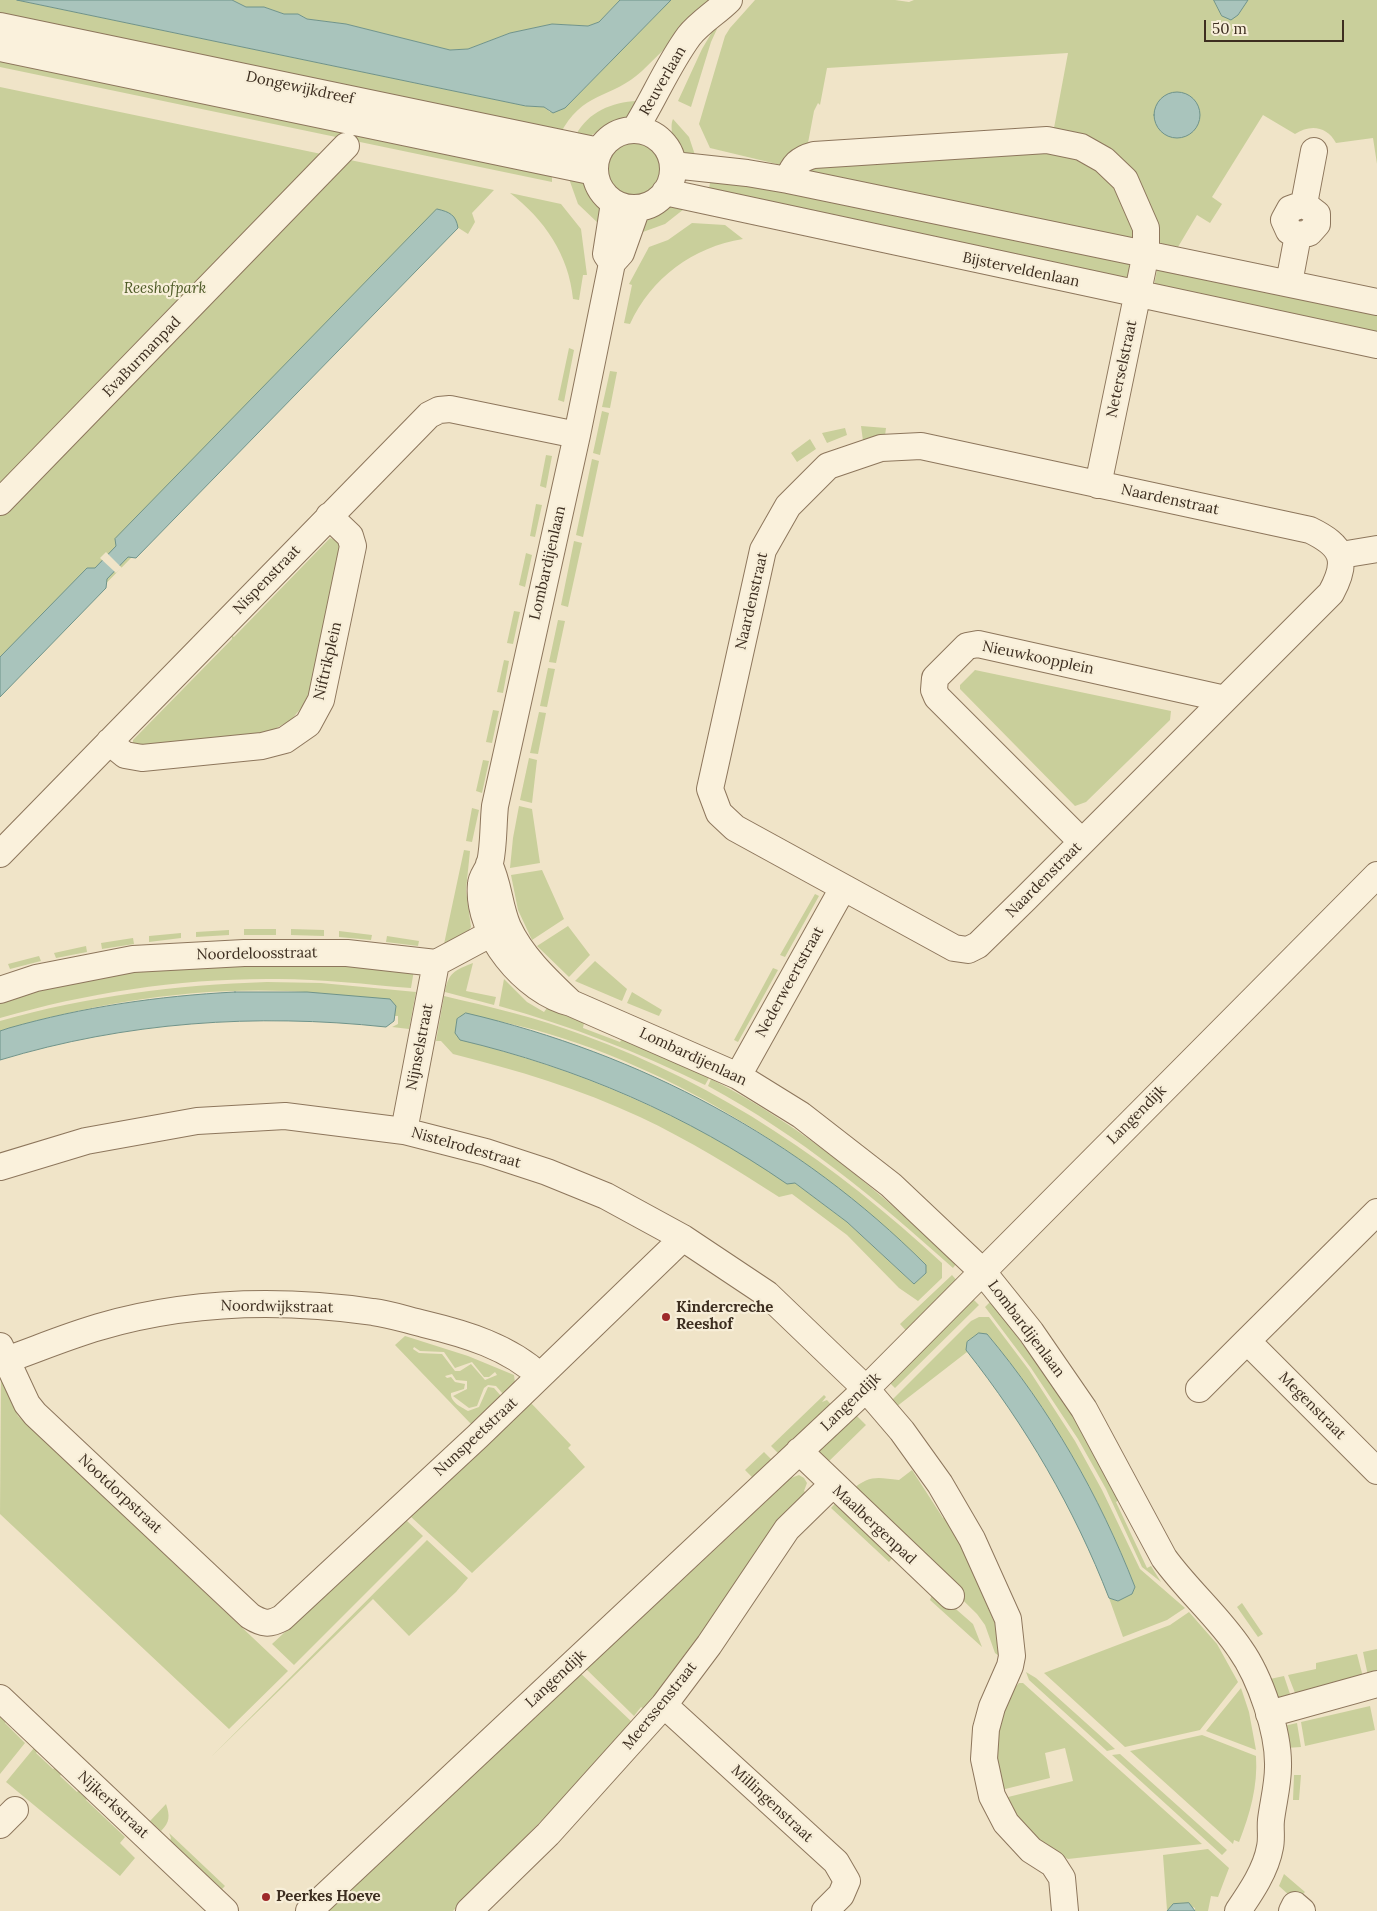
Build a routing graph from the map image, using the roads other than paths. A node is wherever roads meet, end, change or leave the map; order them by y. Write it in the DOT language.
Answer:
graph roads {
  1 [pos="721,7"];
  2 [pos="0,26"];
  3 [pos="0,48"];
  4 [pos="635,129"];
  5 [pos="659,138"];
  6 [pos="346,146"];
  7 [pos="1314,151"];
  8 [pos="597,161"];
  9 [pos="673,164"];
  10 [pos="788,180"];
  11 [pos="665,192"];
  12 [pos="625,205"];
  13 [pos="1146,253"];
  14 [pos="1289,283"];
  15 [pos="1138,294"];
  16 [pos="1377,302"];
  17 [pos="1377,345"];
  18 [pos="577,435"];
  19 [pos="1098,485"];
  20 [pos="0,502"];
  21 [pos="329,516"];
  22 [pos="1377,549"];
  23 [pos="1341,555"];
  24 [pos="1225,699"];
  25 [pos="110,742"];
  26 [pos="1082,842"];
  27 [pos="0,854"];
  28 [pos="1377,875"];
  29 [pos="842,888"];
  30 [pos="500,929"];
  31 [pos="436,963"];
  32 [pos="0,990"];
  33 [pos="738,1076"];
  34 [pos="404,1131"];
  35 [pos="0,1166"];
  36 [pos="1377,1213"];
  37 [pos="683,1238"];
  38 [pos="982,1271"];
  39 [pos="1247,1341"];
  40 [pos="3,1353"];
  41 [pos="540,1376"];
  42 [pos="866,1389"];
  43 [pos="1199,1389"];
  44 [pos="799,1451"];
  45 [pos="1377,1471"];
  46 [pos="832,1485"];
  47 [pos="951,1596"];
  48 [pos="262,1623"];
  49 [pos="1377,1684"];
  50 [pos="0,1698"];
  51 [pos="664,1705"];
  52 [pos="1269,1714"];
  53 [pos="225,1911"];
  54 [pos="309,1911"];
  55 [pos="469,1911"];
  56 [pos="825,1911"];
  57 [pos="1065,1911"];
  58 [pos="1237,1911"];
  59 [pos="1292,1911"];
  60 [pos="1302,1911"];
  1 -- 4 [label="street, Reuverlaan"];
  1 -- 5 [label="street, Reuverlaan"];
  2 -- 8 [label="street, Dongewijkdreef"];
  3 -- 8 [label="street, Dongewijkdreef"];
  4 -- 5 [label="street"];
  4 -- 8 [label="street"];
  5 -- 9 [label="street"];
  6 -- 20 [label="street, EvaBurmanpad"];
  7 -- 14 [label="street"];
  8 -- 12 [label="street"];
  9 -- 10 [label="street"];
  9 -- 11 [label="street"];
  10 -- 13 [label="street"];
  10 -- 13 [label="street"];
  11 -- 12 [label="street"];
  11 -- 15 [label="street, Bijsterveldenlaan"];
  12 -- 18 [label="street, Lombardijenlaan"];
  13 -- 14 [label="street"];
  13 -- 15 [label="street, Neterselstraat"];
  14 -- 16 [label="street"];
  15 -- 17 [label="street, Bijsterveldenlaan"];
  15 -- 19 [label="street, Neterselstraat"];
  18 -- 21 [label="street, Nispenstraat"];
  18 -- 30 [label="street, Lombardijenlaan"];
  19 -- 23 [label="street, Naardenstraat"];
  19 -- 29 [label="street, Naardenstraat"];
  21 -- 25 [label="street, Nispenstraat"];
  21 -- 25 [label="street, Niftrikplein"];
  22 -- 23 [label="street"];
  23 -- 24 [label="street, Naardenstraat"];
  24 -- 26 [label="street, Naardenstraat"];
  24 -- 26 [label="street, Nieuwkoopplein"];
  25 -- 27 [label="street, Nispenstraat"];
  26 -- 29 [label="street, Naardenstraat"];
  28 -- 38 [label="street, Langendijk"];
  29 -- 33 [label="street, Nederweertstraat"];
  30 -- 31 [label="street"];
  30 -- 33 [label="street, Lombardijenlaan"];
  31 -- 32 [label="street, Noordeloosstraat"];
  31 -- 34 [label="street, Nijnselstraat"];
  33 -- 38 [label="street, Lombardijenlaan"];
  34 -- 35 [label="street, Nistelrodestraat"];
  34 -- 37 [label="street, Nistelrodestraat"];
  36 -- 39 [label="street"];
  37 -- 41 [label="street, Nunspeetstraat"];
  37 -- 42 [label="street, Nistelrodestraat"];
  38 -- 42 [label="street, Langendijk"];
  38 -- 52 [label="street, Lombardijenlaan"];
  39 -- 43 [label="street"];
  39 -- 45 [label="street, Megenstraat"];
  40 -- 41 [label="street, Noordwijkstraat"];
  40 -- 48 [label="street, Nootdorpstraat"];
  41 -- 48 [label="street, Nunspeetstraat"];
  42 -- 44 [label="street, Langendijk"];
  42 -- 57 [label="street, Nistelrodestraat"];
  44 -- 46 [label="street, Maalbergenpad"];
  44 -- 54 [label="street, Langendijk"];
  46 -- 47 [label="street, Maalbergenpad"];
  46 -- 51 [label="street, Meerssenstraat"];
  49 -- 52 [label="street"];
  50 -- 53 [label="street, Nijkerkstraat"];
  51 -- 55 [label="street, Meerssenstraat"];
  51 -- 56 [label="street, Millingenstraat"];
  52 -- 58 [label="street, Lombardijenlaan"];
  59 -- 60 [label="street"];
}
